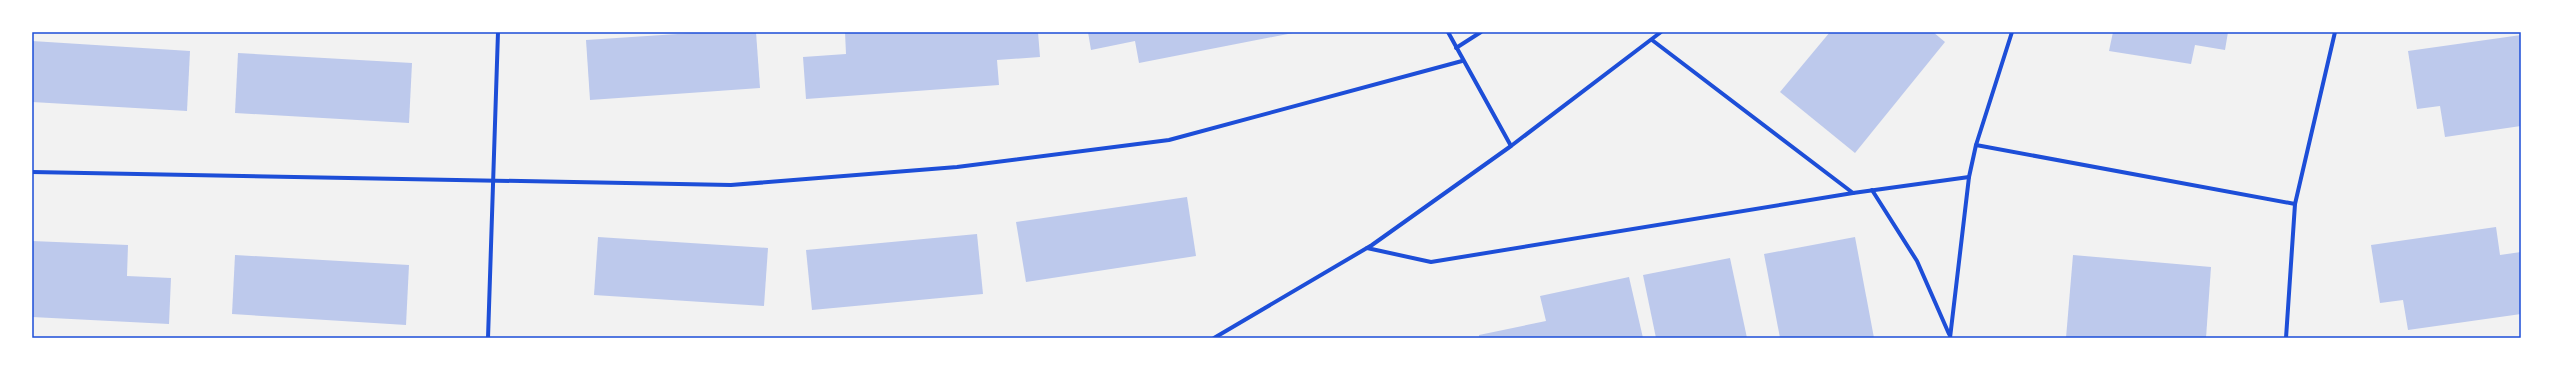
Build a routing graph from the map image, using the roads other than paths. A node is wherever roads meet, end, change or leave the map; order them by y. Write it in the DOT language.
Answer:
graph roads {
  1 [pos="498,32"];
  2 [pos="1448,32"];
  3 [pos="1481,32"];
  4 [pos="1661,32"];
  5 [pos="2012,32"];
  6 [pos="2335,32"];
  7 [pos="1652,40"];
  8 [pos="1456,48"];
  9 [pos="1462,61"];
  10 [pos="1976,145"];
  11 [pos="1511,146"];
  12 [pos="32,172"];
  13 [pos="1969,177"];
  14 [pos="492,181"];
  15 [pos="1872,190"];
  16 [pos="1853,193"];
  17 [pos="2294,204"];
  18 [pos="1367,248"];
  19 [pos="1950,336"];
  20 [pos="488,338"];
  21 [pos="1214,338"];
  22 [pos="2286,338"];
  1 -- 14 [label="street"];
  2 -- 8 [label="street"];
  3 -- 8 [label="street"];
  4 -- 7 [label="street"];
  5 -- 10 [label="street"];
  6 -- 17 [label="street"];
  7 -- 11 [label="street"];
  7 -- 16 [label="street"];
  8 -- 9 [label="street"];
  9 -- 11 [label="street"];
  9 -- 14 [label="street"];
  10 -- 13 [label="street"];
  10 -- 17 [label="street"];
  11 -- 18 [label="street"];
  12 -- 14 [label="street"];
  13 -- 15 [label="street"];
  13 -- 19 [label="street"];
  14 -- 20 [label="street"];
  15 -- 16 [label="street"];
  15 -- 19 [label="street"];
  16 -- 18 [label="street"];
  17 -- 22 [label="street"];
  18 -- 21 [label="street"];
}
